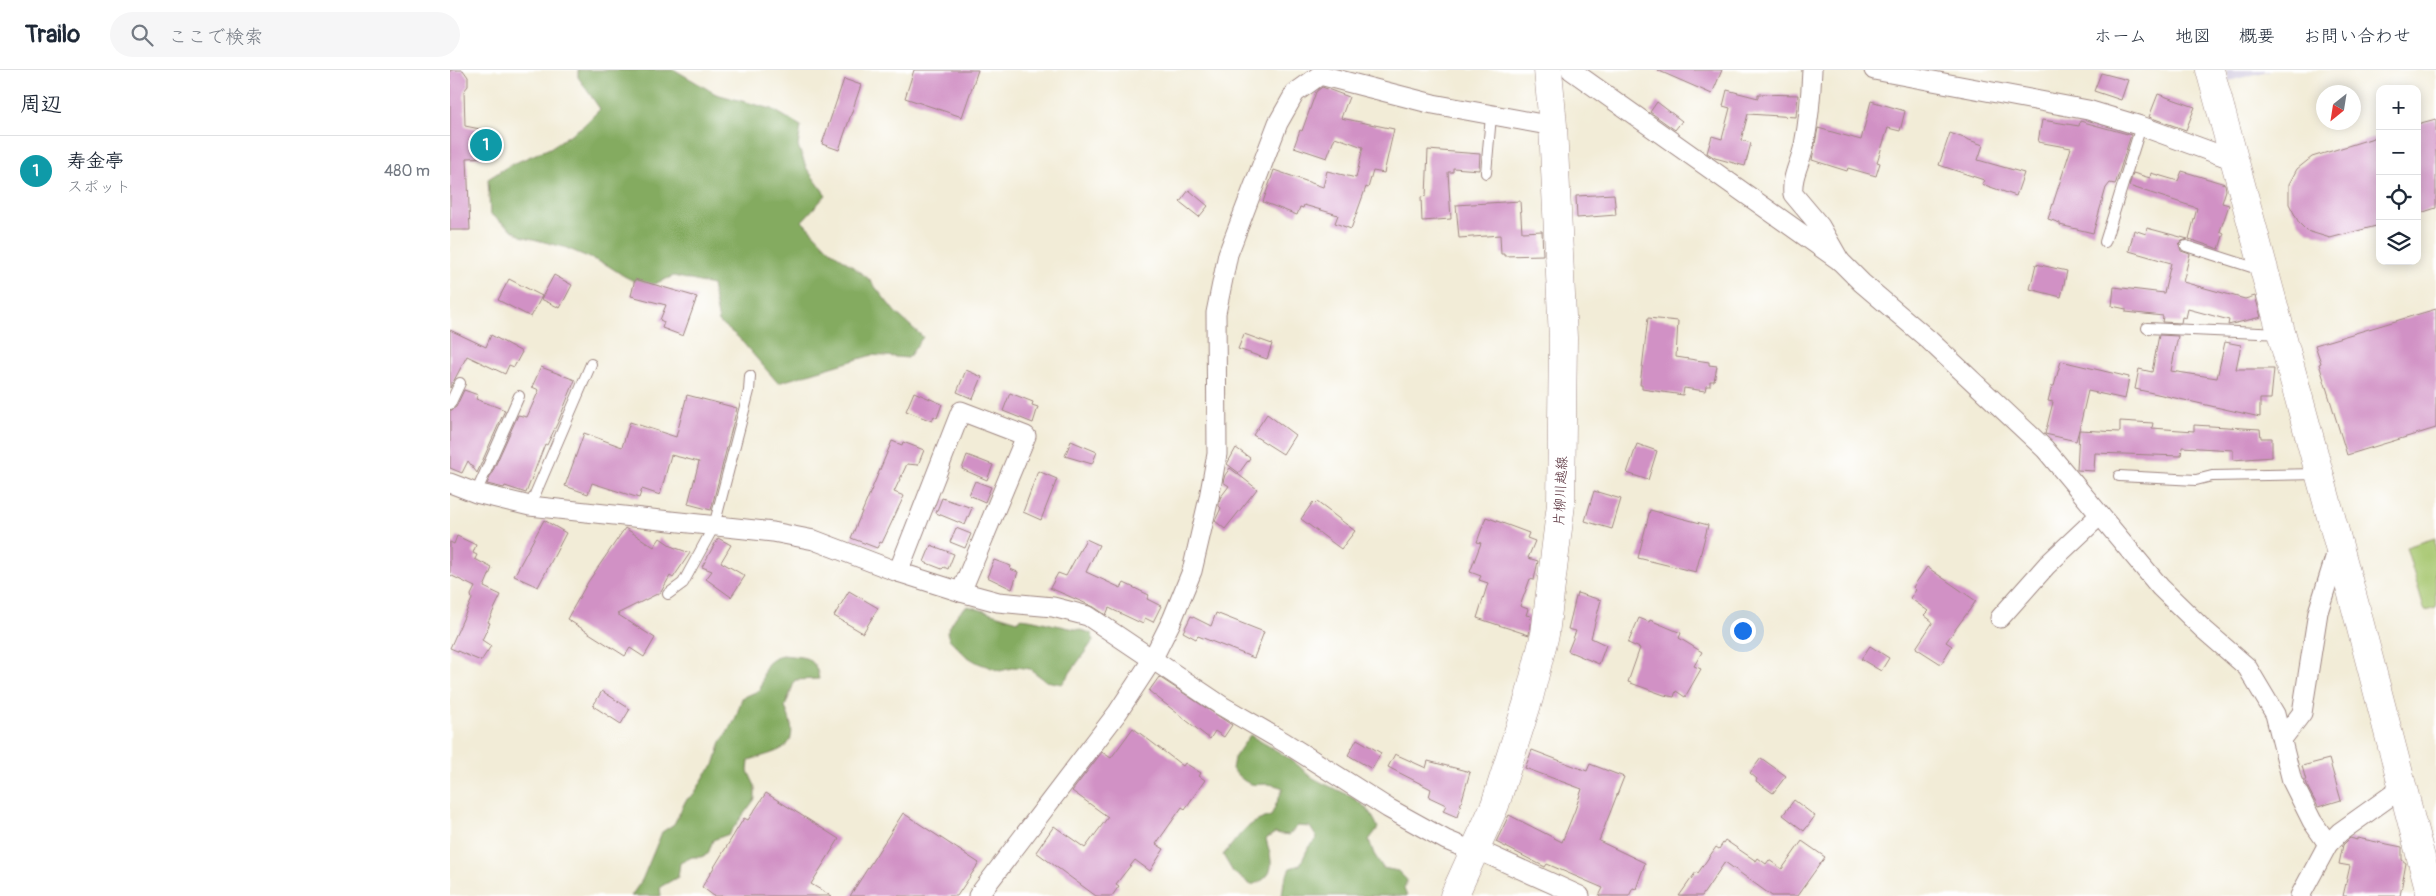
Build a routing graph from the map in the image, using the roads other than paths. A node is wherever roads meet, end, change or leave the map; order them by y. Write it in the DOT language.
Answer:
graph roads {
  1 [pos="1548,70"];
  2 [pos="1571,70"];
  3 [pos="1812,70"];
  4 [pos="1874,70"];
  5 [pos="2210,70"];
  6 [pos="1491,116"];
  7 [pos="1553,126"];
  8 [pos="2141,126"];
  9 [pos="2234,160"];
  10 [pos="1486,174"];
  11 [pos="2105,242"];
  12 [pos="2186,246"];
  13 [pos="1840,261"];
  14 [pos="2264,271"];
  15 [pos="2147,328"];
  16 [pos="2281,334"];
  17 [pos="591,364"];
  18 [pos="750,376"];
  19 [pos="460,383"];
  20 [pos="519,396"];
  21 [pos="450,404"];
  22 [pos="2319,474"];
  23 [pos="2119,476"];
  24 [pos="450,483"];
  25 [pos="476,494"];
  26 [pos="530,506"];
  27 [pos="2100,515"];
  28 [pos="714,526"];
  29 [pos="2339,544"];
  30 [pos="898,572"];
  31 [pos="961,592"];
  32 [pos="668,594"];
  33 [pos="2000,618"];
  34 [pos="1152,660"];
  35 [pos="2283,738"];
  36 [pos="2403,787"];
  37 [pos="2328,844"];
  38 [pos="1476,851"];
  39 [pos="978,896"];
  40 [pos="1454,896"];
  41 [pos="1580,896"];
  42 [pos="2300,896"];
  43 [pos="2431,896"];
  1 -- 7 [label="street, 片柳川越線"];
  2 -- 13 [label="street"];
  3 -- 13 [label="street"];
  4 -- 8 [label="street"];
  5 -- 9 [label="street"];
  6 -- 7 [label="street"];
  6 -- 10 [label="lane"];
  6 -- 34 [label="street"];
  7 -- 38 [label="street, 片柳川越線"];
  8 -- 9 [label="street"];
  8 -- 11 [label="lane"];
  9 -- 14 [label="street"];
  12 -- 14 [label="lane"];
  13 -- 27 [label="street"];
  14 -- 16 [label="street"];
  15 -- 16 [label="lane"];
  16 -- 22 [label="street"];
  17 -- 26 [label="lane"];
  18 -- 28 [label="lane"];
  19 -- 21 [label="lane"];
  20 -- 25 [label="lane"];
  22 -- 23 [label="lane"];
  22 -- 29 [label="street"];
  24 -- 25 [label="street"];
  25 -- 26 [label="street"];
  26 -- 28 [label="street"];
  27 -- 33 [label="street"];
  27 -- 35 [label="street"];
  28 -- 30 [label="street"];
  28 -- 32 [label="lane"];
  29 -- 35 [label="street"];
  29 -- 36 [label="street"];
  30 -- 31 [label="street"];
  30 -- 31 [label="street"];
  31 -- 34 [label="street"];
  34 -- 38 [label="street"];
  34 -- 39 [label="street"];
  35 -- 37 [label="street"];
  36 -- 37 [label="street"];
  36 -- 43 [label="street"];
  37 -- 42 [label="street"];
  38 -- 40 [label="street, 片柳川越線"];
  38 -- 41 [label="street"];
}
